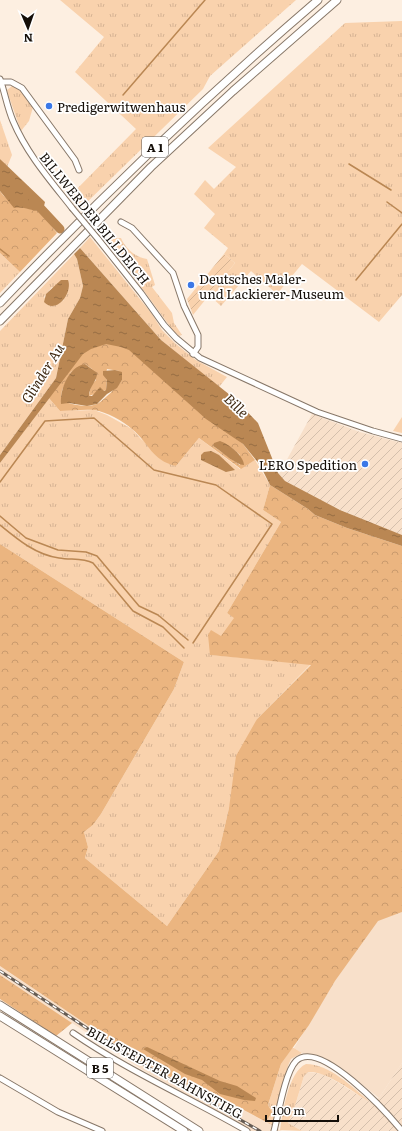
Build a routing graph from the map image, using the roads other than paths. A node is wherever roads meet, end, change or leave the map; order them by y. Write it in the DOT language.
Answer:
graph roads {
  1 [pos="318,0"];
  2 [pos="337,0"];
  3 [pos="1,81"];
  4 [pos="79,170"];
  5 [pos="121,222"];
  6 [pos="0,303"];
  7 [pos="0,321"];
  8 [pos="193,354"];
  9 [pos="402,438"];
  10 [pos="0,1005"];
  11 [pos="0,1016"];
  12 [pos="73,1032"];
  13 [pos="0,1078"];
  14 [pos="102,1131"];
  15 [pos="184,1131"];
  16 [pos="199,1131"];
  17 [pos="247,1131"];
  18 [pos="274,1131"];
  19 [pos="402,1131"];
  1 -- 6 [label="highway, A 1"];
  2 -- 7 [label="highway, A 1"];
  3 -- 4 [label="street, BILLWERDER BILLDEICH"];
  3 -- 8 [label="street, BILLWERDER BILLDEICH, bridge"];
  5 -- 8 [label="street, BILLWERDER BILLDEICH"];
  8 -- 9 [label="street, BILLWERDER BILLDEICH"];
  10 -- 16 [label="highway, B 5"];
  11 -- 15 [label="highway, B 5"];
  12 -- 17 [label="street, BILLSTEDTER BAHNSTIEG"];
  13 -- 14 [label="street"];
  18 -- 19 [label="street"];
}
